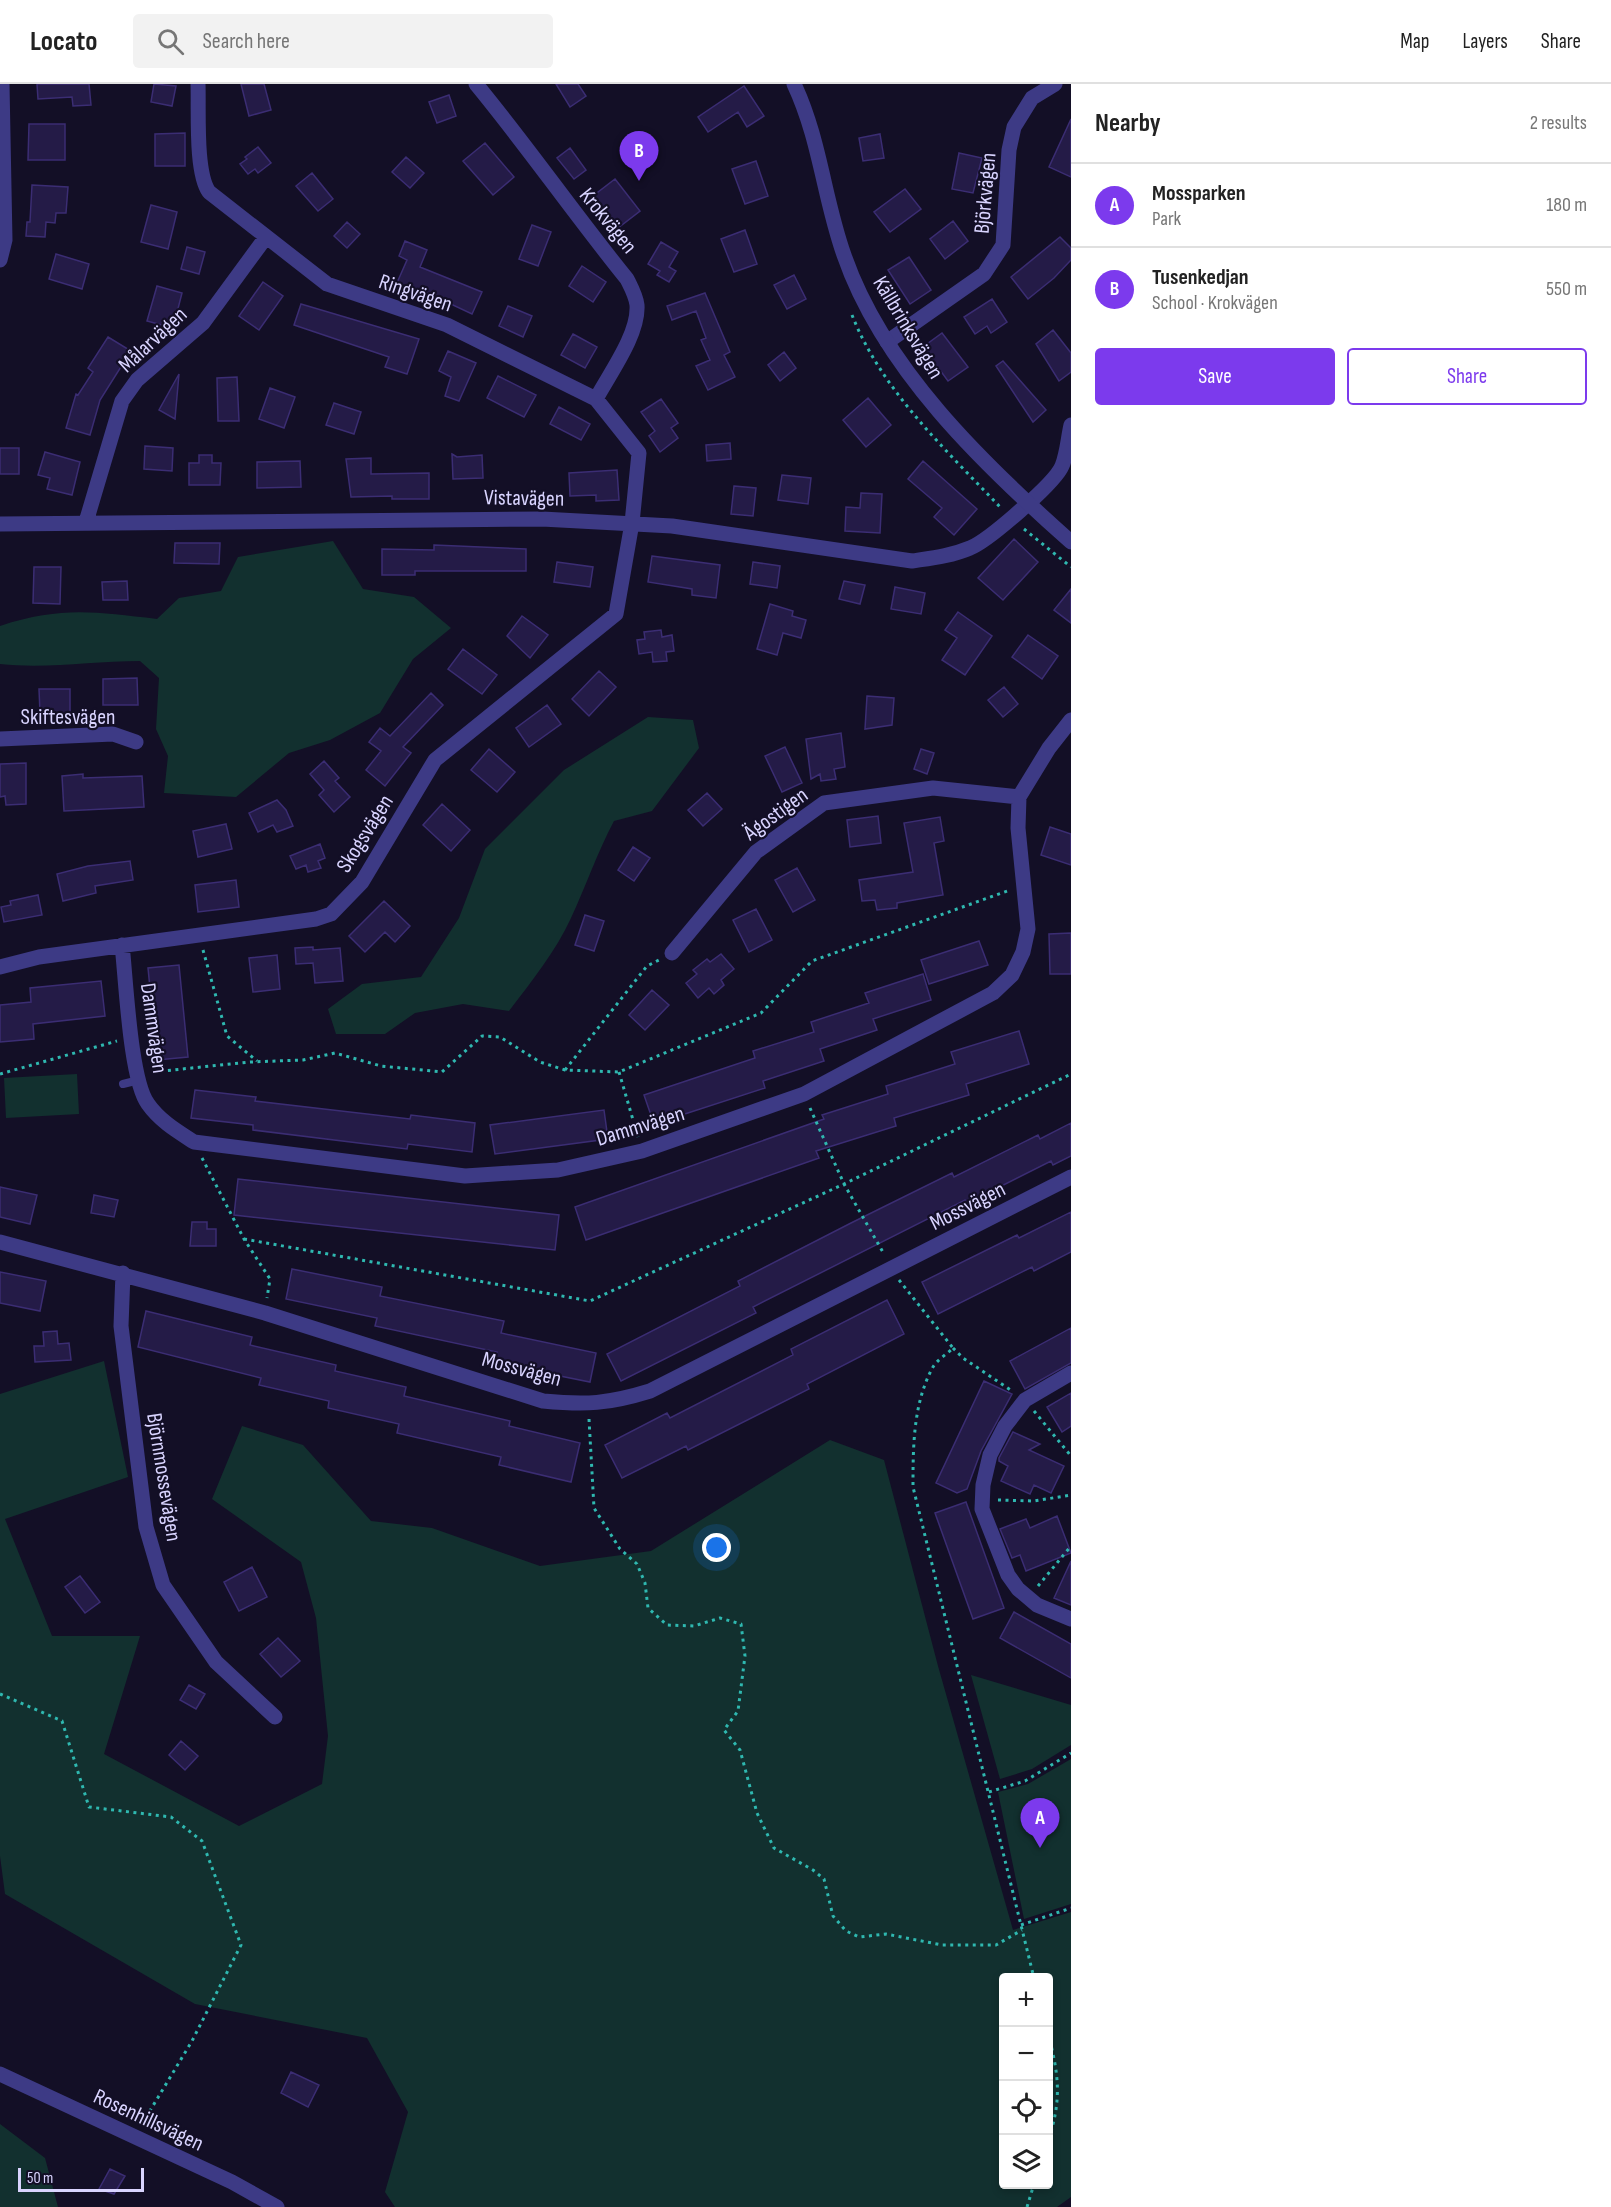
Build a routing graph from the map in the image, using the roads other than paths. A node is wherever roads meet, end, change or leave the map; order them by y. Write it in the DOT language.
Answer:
graph roads {
  1 [pos="2,84"];
  2 [pos="198,84"];
  3 [pos="476,84"];
  4 [pos="794,84"];
  5 [pos="1055,84"];
  6 [pos="266,237"];
  7 [pos="0,260"];
  8 [pos="887,342"];
  9 [pos="596,399"];
  10 [pos="1071,425"];
  11 [pos="1027,503"];
  12 [pos="86,522"];
  13 [pos="0,524"];
  14 [pos="632,524"];
  15 [pos="1071,542"];
  16 [pos="1071,720"];
  17 [pos="0,739"];
  18 [pos="136,742"];
  19 [pos="1019,797"];
  20 [pos="122,945"];
  21 [pos="672,953"];
  22 [pos="0,967"];
  23 [pos="138,1077"];
  24 [pos="123,1084"];
  25 [pos="1071,1177"];
  26 [pos="0,1242"];
  27 [pos="123,1273"];
  28 [pos="1071,1373"];
  29 [pos="1071,1619"];
  30 [pos="275,1717"];
  31 [pos="0,2074"];
  32 [pos="277,2207"];
  1 -- 7 [label="street"];
  2 -- 6 [label="street, Ringvägen"];
  3 -- 9 [label="street, Krokvägen"];
  4 -- 8 [label="street, Källbrinksvägen"];
  5 -- 8 [label="street, Björkvägen"];
  6 -- 9 [label="street, Ringvägen"];
  6 -- 12 [label="street, Målarvägen"];
  8 -- 11 [label="street, Källbrinksvägen"];
  9 -- 14 [label="street, Ringvägen"];
  10 -- 11 [label="street, Vistavägen"];
  11 -- 14 [label="street, Vistavägen"];
  11 -- 15 [label="street, Källbrinksvägen"];
  12 -- 13 [label="street, Vistavägen"];
  12 -- 14 [label="street, Vistavägen"];
  14 -- 20 [label="street, Skogsvägen"];
  16 -- 19 [label="street, Dammvägen"];
  17 -- 18 [label="street, Skiftesvägen"];
  19 -- 21 [label="street, Ägostigen"];
  19 -- 23 [label="street, Dammvägen"];
  20 -- 22 [label="street, Skogsvägen"];
  20 -- 23 [label="street, Dammvägen"];
  23 -- 24 [label="lane"];
  25 -- 27 [label="street, Mossvägen"];
  26 -- 27 [label="street, Mossvägen"];
  27 -- 30 [label="street, Björnmossevägen"];
  28 -- 29 [label="street"];
  31 -- 32 [label="street, Rosenhillsvägen"];
}
